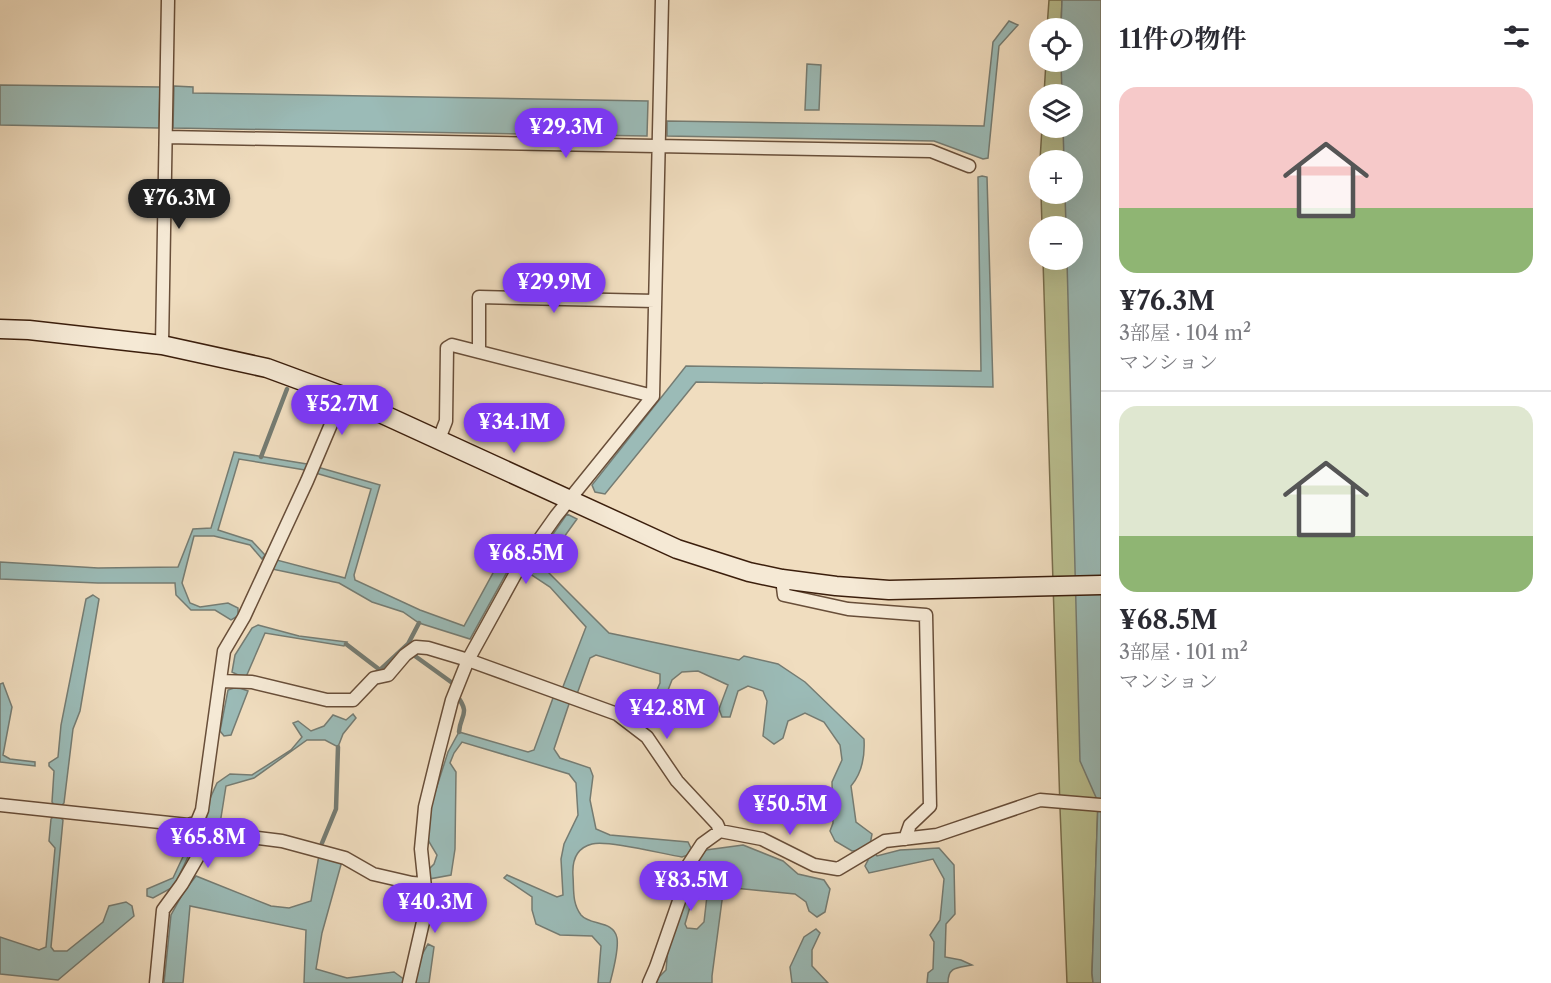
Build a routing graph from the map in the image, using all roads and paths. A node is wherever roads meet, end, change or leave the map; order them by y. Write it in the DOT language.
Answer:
graph roads {
  1 [pos="168,0"];
  2 [pos="662,0"];
  3 [pos="166,137"];
  4 [pos="658,146"];
  5 [pos="969,166"];
  6 [pos="655,301"];
  7 [pos="0,329"];
  8 [pos="162,345"];
  9 [pos="479,352"];
  10 [pos="343,396"];
  11 [pos="653,396"];
  12 [pos="439,439"];
  13 [pos="569,500"];
  14 [pos="782,579"];
  15 [pos="1101,585"];
  16 [pos="468,660"];
  17 [pos="220,681"];
  18 [pos="0,805"];
  19 [pos="1101,806"];
  20 [pos="202,829"];
  21 [pos="720,831"];
  22 [pos="905,839"];
  23 [pos="423,884"];
  24 [pos="156,983"];
  25 [pos="409,983"];
  26 [pos="649,983"];
  1 -- 3 [label="street"];
  2 -- 4 [label="street"];
  3 -- 4 [label="street"];
  3 -- 8 [label="street"];
  4 -- 5 [label="street"];
  4 -- 6 [label="street"];
  6 -- 9 [label="street"];
  6 -- 11 [label="street"];
  7 -- 8 [label="street"];
  8 -- 10 [label="street"];
  9 -- 11 [label="street"];
  9 -- 12 [label="street"];
  10 -- 12 [label="street"];
  10 -- 17 [label="street"];
  11 -- 13 [label="street"];
  12 -- 13 [label="street"];
  13 -- 14 [label="street"];
  13 -- 16 [label="street"];
  14 -- 15 [label="street"];
  14 -- 22 [label="street"];
  16 -- 17 [label="street"];
  16 -- 21 [label="street"];
  16 -- 23 [label="street"];
  17 -- 20 [label="street"];
  18 -- 20 [label="street"];
  19 -- 22 [label="street"];
  20 -- 23 [label="street"];
  20 -- 24 [label="street"];
  21 -- 22 [label="street"];
  21 -- 26 [label="street"];
  23 -- 25 [label="street"];
}
